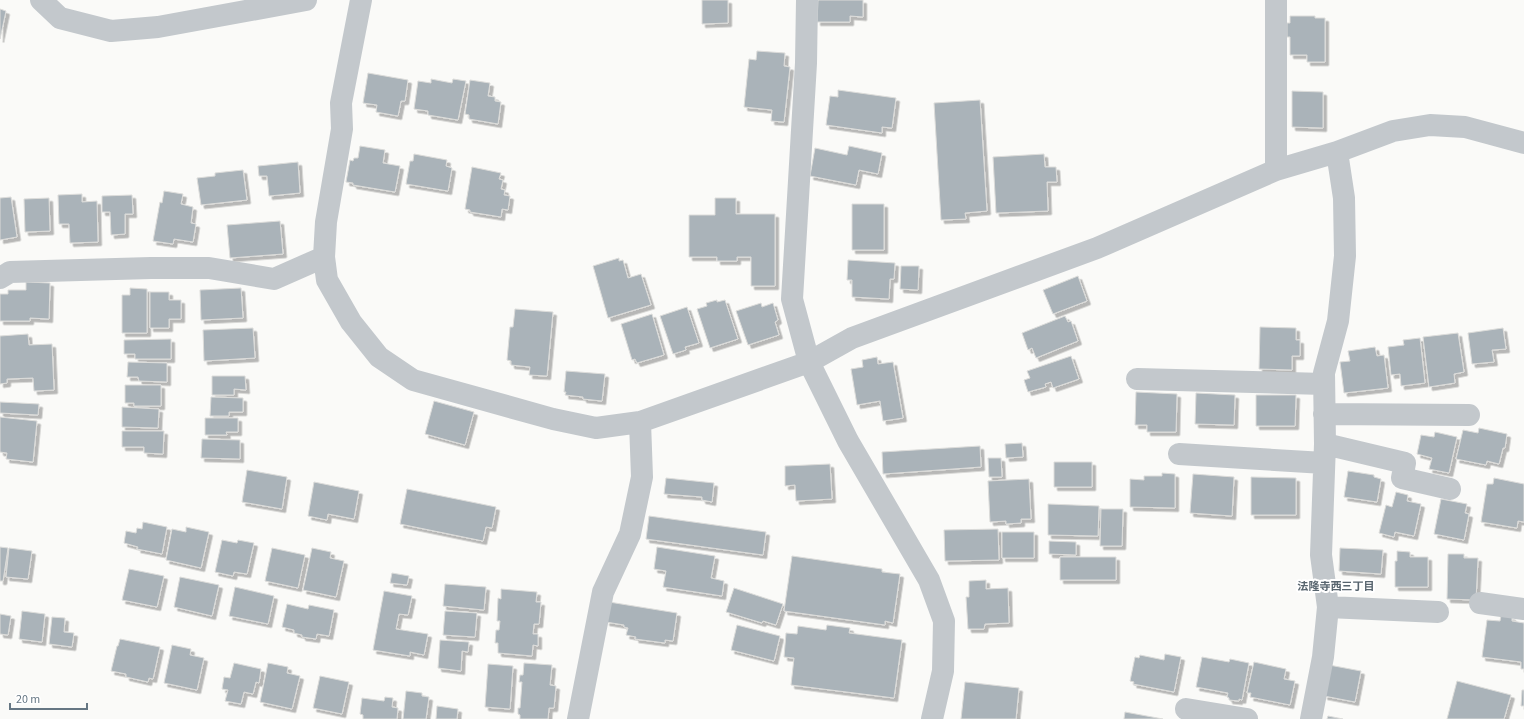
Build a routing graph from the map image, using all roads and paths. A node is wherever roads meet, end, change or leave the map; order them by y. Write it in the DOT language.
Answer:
graph roads {
  1 [pos="41,0"];
  2 [pos="306,0"];
  3 [pos="361,0"];
  4 [pos="807,0"];
  5 [pos="1276,0"];
  6 [pos="1524,143"];
  7 [pos="1337,152"];
  8 [pos="1276,170"];
  9 [pos="324,257"];
  10 [pos="0,278"];
  11 [pos="809,362"];
  12 [pos="1137,379"];
  13 [pos="1324,384"];
  14 [pos="1324,414"];
  15 [pos="1469,415"];
  16 [pos="640,422"];
  17 [pos="1324,453"];
  18 [pos="1179,454"];
  19 [pos="1450,489"];
  20 [pos="1480,604"];
  21 [pos="1328,607"];
  22 [pos="1524,609"];
  23 [pos="1438,612"];
  24 [pos="1186,709"];
  25 [pos="578,719"];
  26 [pos="932,719"];
  27 [pos="1247,719"];
  28 [pos="1311,719"];
  1 -- 2 [label="street"];
  3 -- 9 [label="street"];
  4 -- 11 [label="street"];
  5 -- 8 [label="street"];
  6 -- 7 [label="street"];
  7 -- 8 [label="street"];
  7 -- 13 [label="street"];
  8 -- 11 [label="street"];
  9 -- 10 [label="street"];
  9 -- 16 [label="street"];
  11 -- 16 [label="street"];
  11 -- 26 [label="street"];
  12 -- 13 [label="street"];
  13 -- 14 [label="street"];
  14 -- 15 [label="street"];
  14 -- 17 [label="street"];
  16 -- 25 [label="street"];
  17 -- 18 [label="street"];
  17 -- 19 [label="street"];
  17 -- 21 [label="street"];
  20 -- 22 [label="street"];
  21 -- 23 [label="street"];
  21 -- 28 [label="street"];
  24 -- 27 [label="street"];
}
